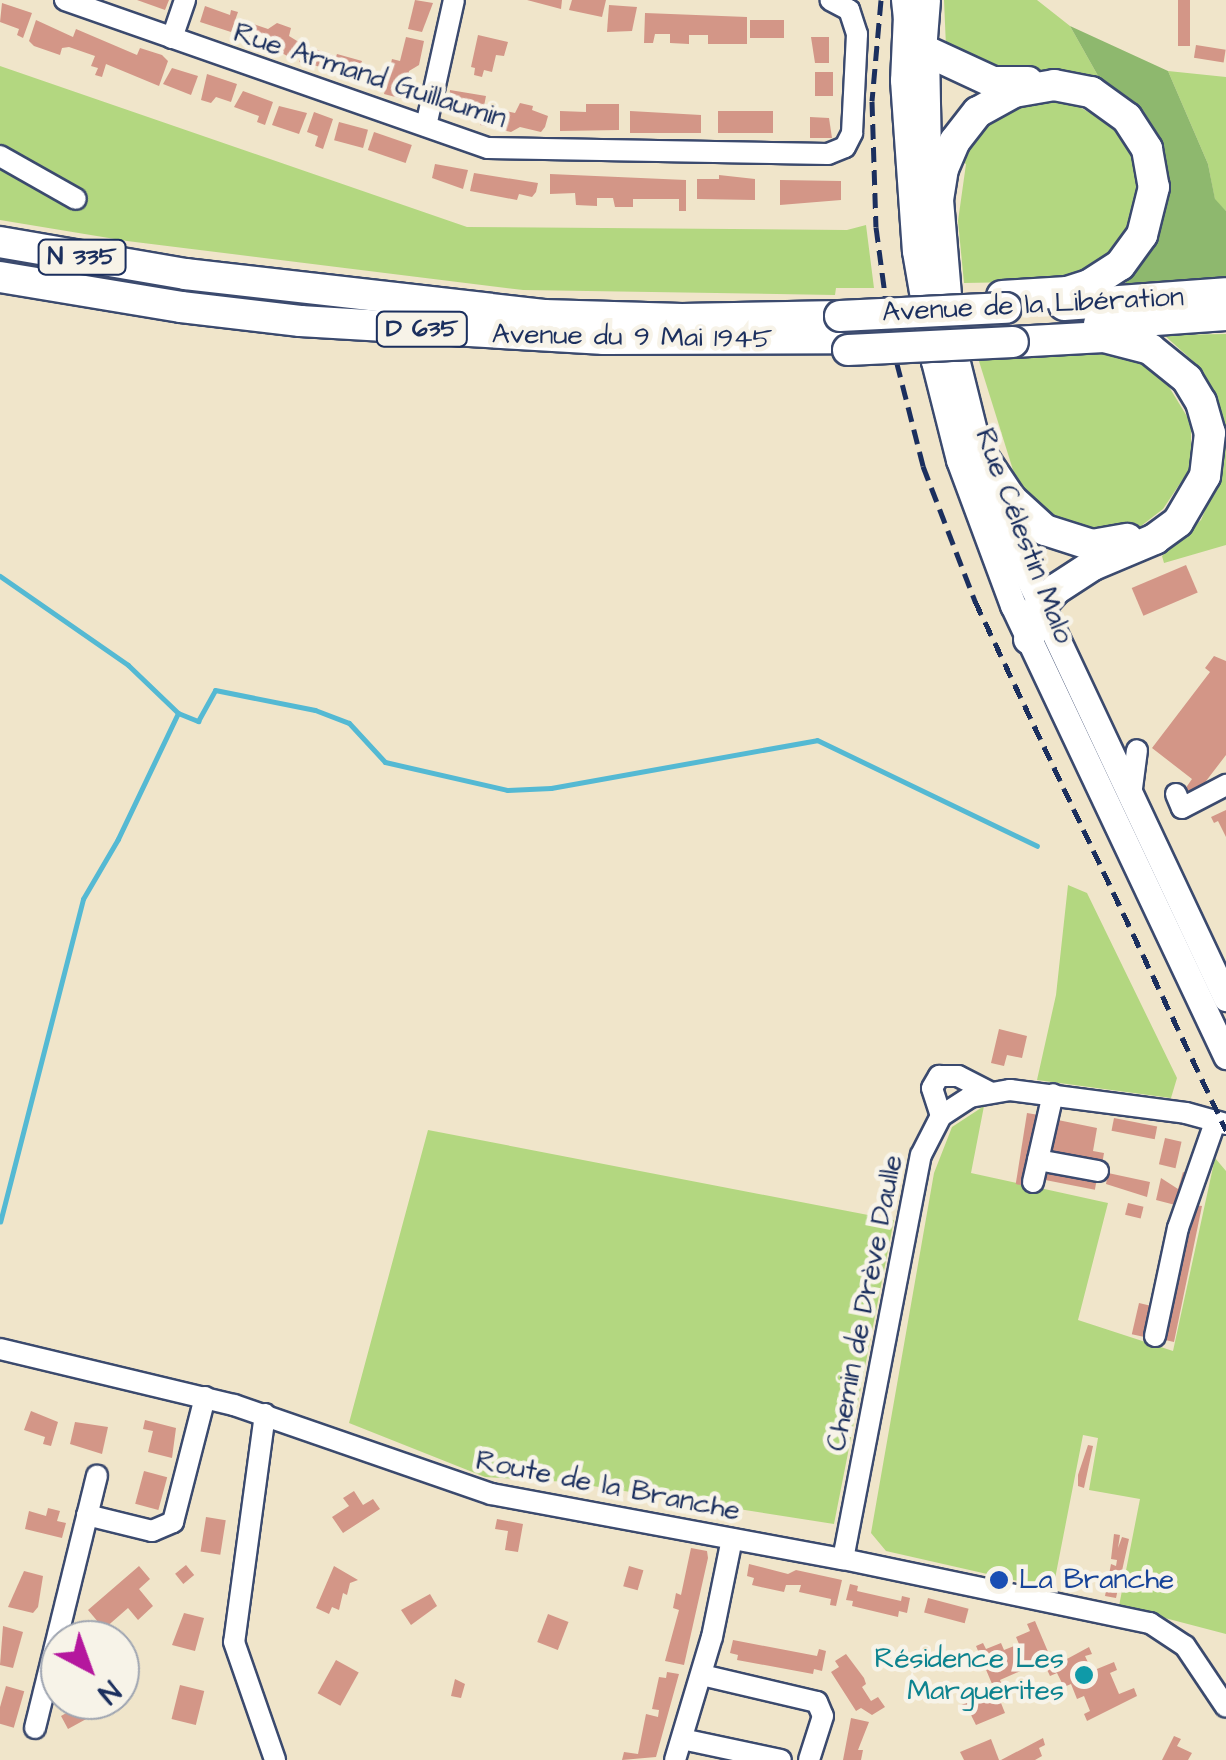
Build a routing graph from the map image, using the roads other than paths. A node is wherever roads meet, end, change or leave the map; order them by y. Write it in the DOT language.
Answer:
graph roads {
  1 [pos="64,0"];
  2 [pos="185,0"];
  3 [pos="454,0"];
  4 [pos="830,0"];
  5 [pos="907,0"];
  6 [pos="930,0"];
  7 [pos="172,38"];
  8 [pos="926,51"];
  9 [pos="1062,86"];
  10 [pos="426,126"];
  11 [pos="0,156"];
  12 [pos="76,198"];
  13 [pos="0,242"];
  14 [pos="165,271"];
  15 [pos="0,277"];
  16 [pos="1226,293"];
  17 [pos="1226,315"];
  18 [pos="1008,319"];
  19 [pos="843,327"];
  20 [pos="949,330"];
  21 [pos="980,452"];
  22 [pos="1208,465"];
  23 [pos="1039,606"];
  24 [pos="1029,638"];
  25 [pos="1137,750"];
  26 [pos="1226,785"];
  27 [pos="1176,794"];
  28 [pos="1131,798"];
  29 [pos="1226,998"];
  30 [pos="1226,1056"];
  31 [pos="989,1092"];
  32 [pos="1053,1094"];
  33 [pos="941,1116"];
  34 [pos="1222,1129"];
  35 [pos="1038,1160"];
  36 [pos="1098,1172"];
  37 [pos="1033,1182"];
  38 [pos="1155,1336"];
  39 [pos="0,1349"];
  40 [pos="206,1397"];
  41 [pos="264,1414"];
  42 [pos="97,1475"];
  43 [pos="87,1515"];
  44 [pos="732,1539"];
  45 [pos="844,1559"];
  46 [pos="702,1675"];
  47 [pos="1226,1708"];
  48 [pos="35,1728"];
  49 [pos="682,1738"];
  50 [pos="275,1760"];
  51 [pos="674,1760"];
  52 [pos="782,1760"];
  53 [pos="809,1760"];
  1 -- 7 [label="street, Rue Armand Guillaumin"];
  2 -- 7 [label="street"];
  3 -- 10 [label="street"];
  4 -- 10 [label="street, Rue Armand Guillaumin"];
  5 -- 8 [label="highway"];
  5 -- 24 [label="main road, Rue Célestin Malo"];
  6 -- 8 [label="street, Rue Célestin Malo"];
  7 -- 10 [label="street, Rue Armand Guillaumin"];
  8 -- 9 [label="highway"];
  8 -- 20 [label="main road, Rue Célestin Malo"];
  9 -- 18 [label="highway"];
  9 -- 20 [label="highway"];
  11 -- 12 [label="street"];
  13 -- 14 [label="highway, N 335"];
  14 -- 19 [label="highway, Avenue du 9 Mai 1945 / D 635"];
  15 -- 19 [label="highway, Avenue du 9 Mai 1945 / D 635"];
  16 -- 18 [label="highway, Avenue de la Libération / D 635"];
  17 -- 18 [label="highway, Avenue de la Libération / D 635"];
  18 -- 19 [label="highway, Avenue de la Libération / D 635"];
  18 -- 22 [label="highway"];
  20 -- 21 [label="main road, Rue Célestin Malo"];
  21 -- 22 [label="highway"];
  21 -- 23 [label="main road, Rue Célestin Malo"];
  22 -- 23 [label="highway"];
  23 -- 24 [label="highway"];
  23 -- 28 [label="main road, Rue Célestin Malo"];
  24 -- 30 [label="main road, Rue Célestin Malo"];
  25 -- 28 [label="street"];
  26 -- 27 [label="street"];
  28 -- 29 [label="main road, Rue Célestin Malo"];
  31 -- 32 [label="street"];
  31 -- 33 [label="street"];
  31 -- 33 [label="street, Chemin de Drève Daulle"];
  32 -- 34 [label="street"];
  32 -- 35 [label="street"];
  33 -- 45 [label="street, Chemin de Drève Daulle"];
  34 -- 38 [label="street"];
  35 -- 36 [label="street"];
  35 -- 37 [label="street"];
  39 -- 40 [label="street, Route de la Branche"];
  40 -- 41 [label="street, Route de la Branche"];
  40 -- 43 [label="street"];
  41 -- 44 [label="street, Route de la Branche"];
  41 -- 50 [label="street"];
  42 -- 43 [label="street"];
  43 -- 48 [label="street"];
  44 -- 45 [label="street, Route de la Branche"];
  44 -- 46 [label="street"];
  45 -- 47 [label="street, Route de la Branche"];
  46 -- 49 [label="street"];
  46 -- 53 [label="street"];
  49 -- 51 [label="street"];
  49 -- 52 [label="street"];
}
